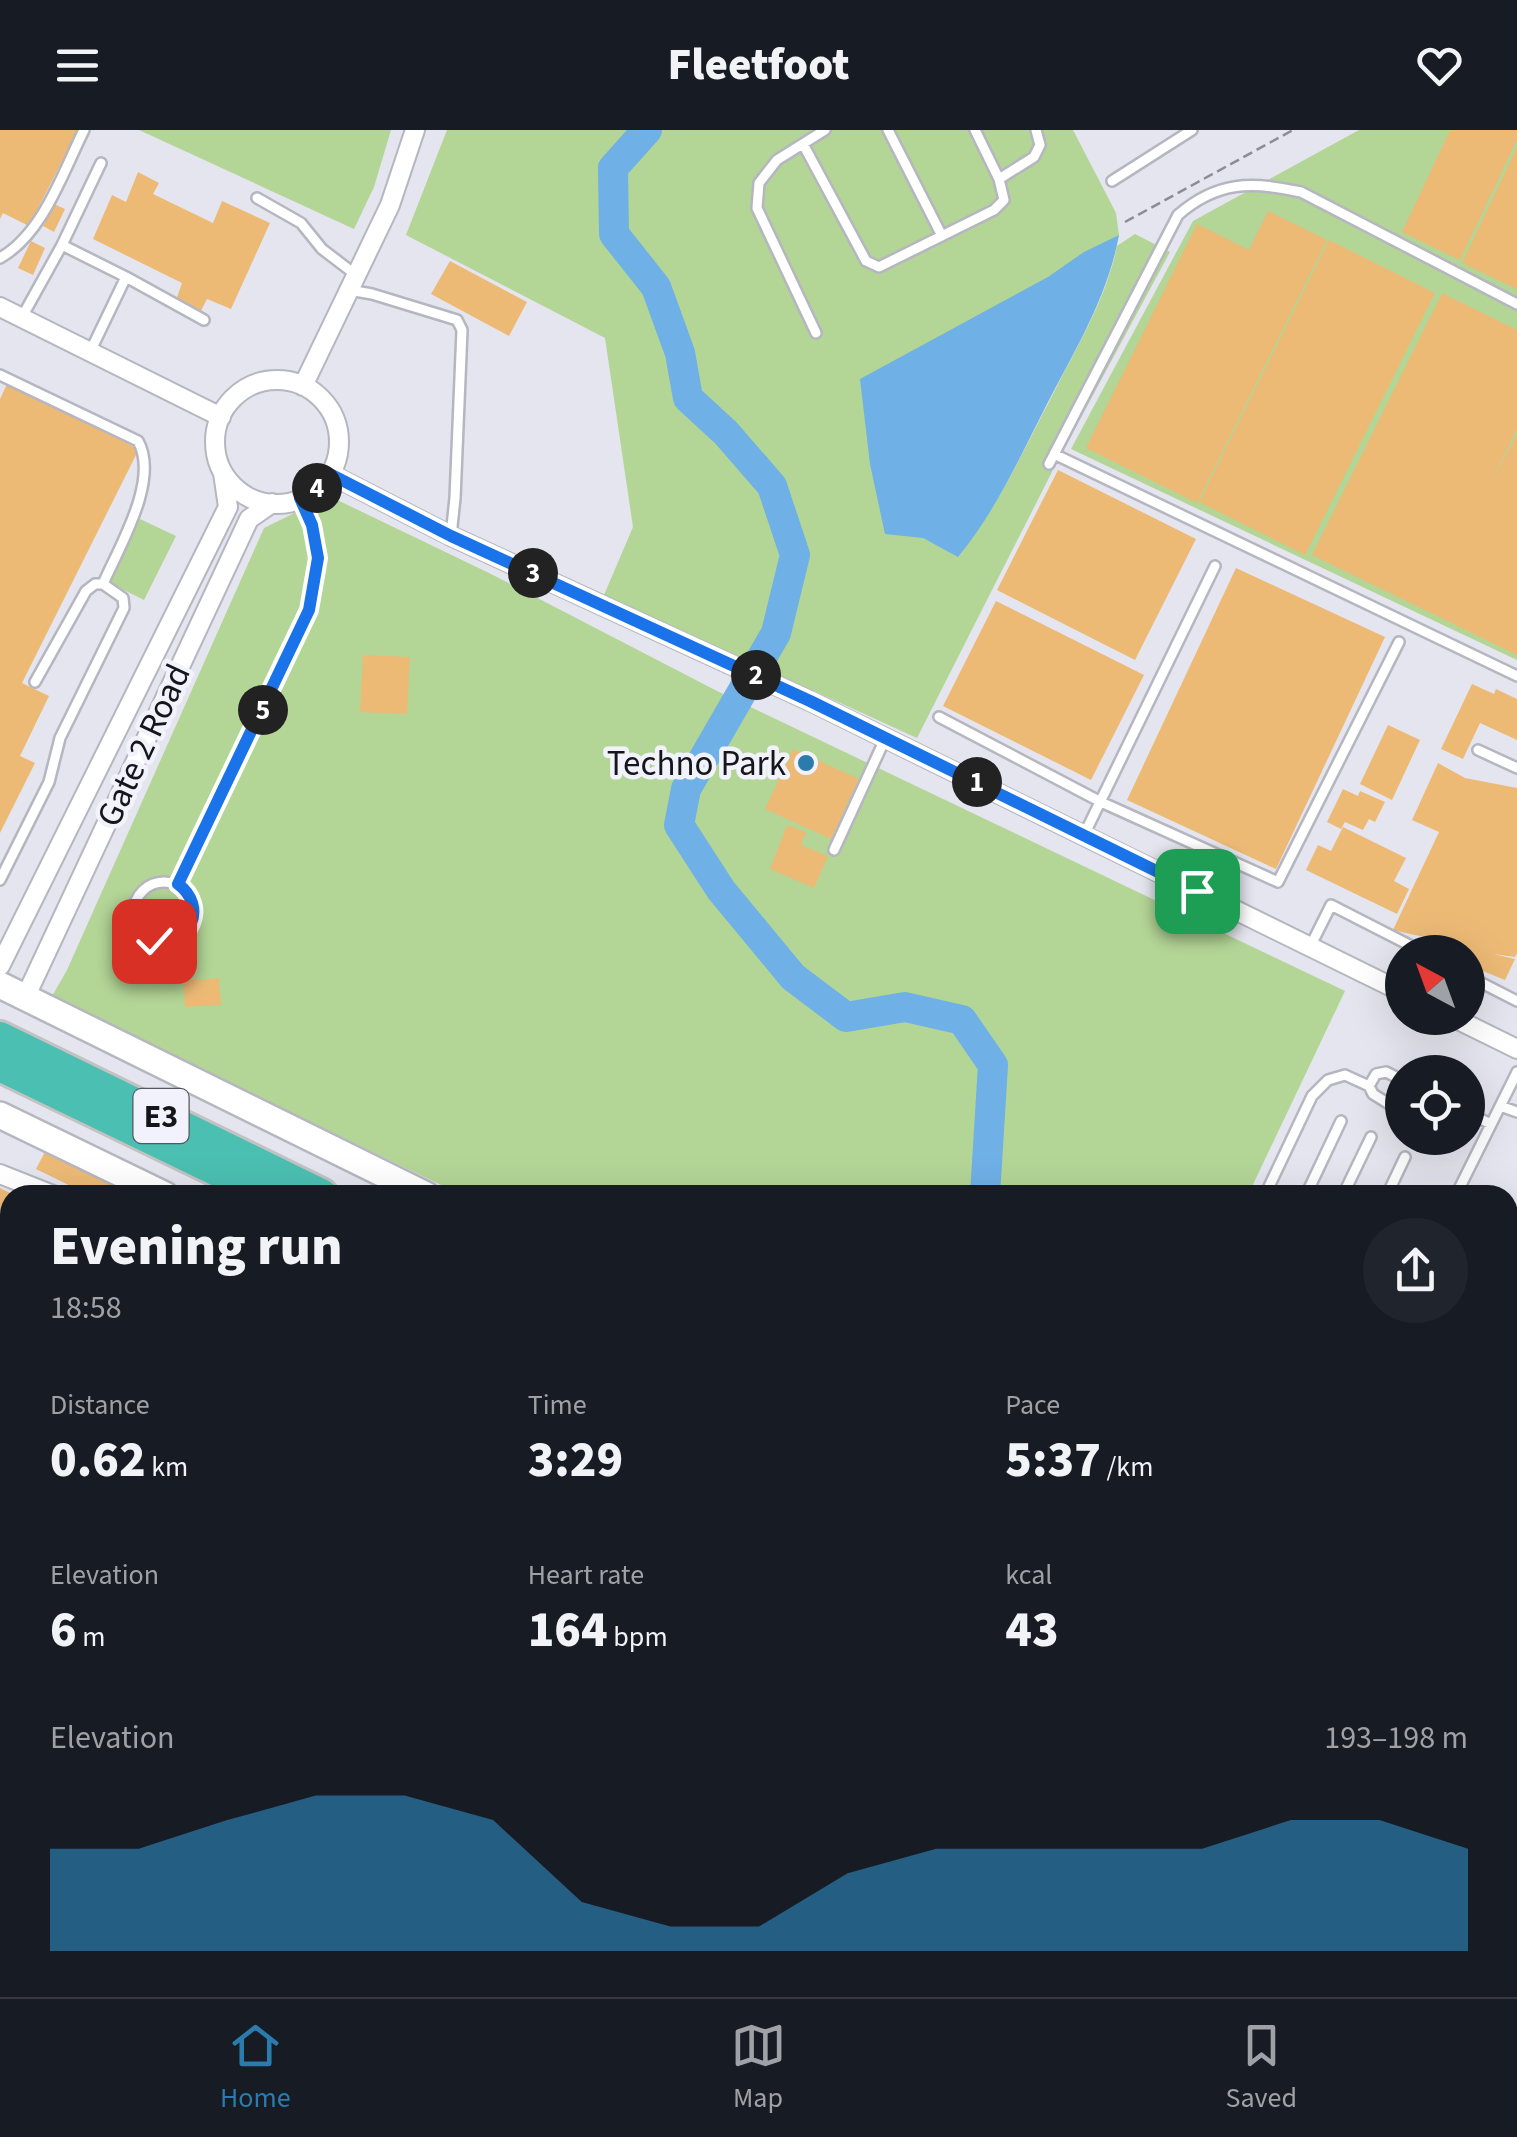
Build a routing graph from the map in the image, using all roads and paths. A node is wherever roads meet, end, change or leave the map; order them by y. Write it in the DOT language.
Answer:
graph roads {
  1 [pos="84,130"];
  2 [pos="415,130"];
  3 [pos="824,130"];
  4 [pos="888,130"];
  5 [pos="975,130"];
  6 [pos="1036,130"];
  7 [pos="1192,130"];
  8 [pos="1292,130"];
  9 [pos="803,144"];
  10 [pos="102,163"];
  11 [pos="999,179"];
  12 [pos="1112,182"];
  13 [pos="258,198"];
  14 [pos="1126,222"];
  15 [pos="942,236"];
  16 [pos="62,245"];
  17 [pos="0,258"];
  18 [pos="126,277"];
  19 [pos="352,282"];
  20 [pos="1517,304"];
  21 [pos="0,307"];
  22 [pos="22,318"];
  23 [pos="204,320"];
  24 [pos="816,333"];
  25 [pos="90,352"];
  26 [pos="0,375"];
  27 [pos="303,386"];
  28 [pos="220,417"];
  29 [pos="223,472"];
  30 [pos="330,474"];
  31 [pos="300,498"];
  32 [pos="272,503"];
  33 [pos="451,536"];
  34 [pos="1215,566"];
  35 [pos="103,584"];
  36 [pos="1399,642"];
  37 [pos="1517,676"];
  38 [pos="35,682"];
  39 [pos="939,717"];
  40 [pos="886,738"];
  41 [pos="1478,750"];
  42 [pos="1517,768"];
  43 [pos="1102,802"];
  44 [pos="1084,835"];
  45 [pos="834,850"];
  46 [pos="0,880"];
  47 [pos="178,884"];
  48 [pos="1389,935"];
  49 [pos="1310,946"];
  50 [pos="0,966"];
  51 [pos="1385,984"];
  52 [pos="0,985"];
  53 [pos="1485,985"];
  54 [pos="25,998"];
  55 [pos="1517,1001"];
  56 [pos="1485,1033"];
  57 [pos="0,1038"];
  58 [pos="1517,1048"];
  59 [pos="0,1065"];
  60 [pos="1385,1072"];
  61 [pos="1517,1072"];
  62 [pos="1369,1086"];
  63 [pos="1385,1101"];
  64 [pos="1500,1106"];
  65 [pos="1517,1112"];
  66 [pos="0,1115"];
  67 [pos="1485,1121"];
  68 [pos="1341,1122"];
  69 [pos="1491,1124"];
  70 [pos="1371,1137"];
  71 [pos="1405,1157"];
  72 [pos="0,1174"];
  73 [pos="260,1182"];
  74 [pos="27,1185"];
  75 [pos="144,1185"];
  76 [pos="406,1185"];
  77 [pos="1270,1185"];
  78 [pos="1311,1185"];
  79 [pos="1348,1185"];
  80 [pos="1392,1185"];
  81 [pos="1461,1185"];
  1 -- 17 [label="lane"];
  2 -- 19 [label="street"];
  3 -- 9 [label="lane"];
  4 -- 15 [label="lane"];
  5 -- 11 [label="lane"];
  6 -- 11 [label="lane"];
  7 -- 12 [label="lane"];
  8 -- 14 [label="path"];
  9 -- 15 [label="lane"];
  9 -- 24 [label="lane"];
  10 -- 16 [label="lane"];
  11 -- 15 [label="lane"];
  13 -- 19 [label="lane"];
  16 -- 18 [label="lane"];
  16 -- 22 [label="lane"];
  18 -- 23 [label="lane"];
  18 -- 25 [label="lane"];
  19 -- 27 [label="street"];
  19 -- 33 [label="lane"];
  20 -- 37 [label="lane"];
  21 -- 22 [label="street"];
  22 -- 25 [label="street"];
  25 -- 28 [label="street"];
  26 -- 35 [label="lane"];
  27 -- 28 [label="street"];
  27 -- 30 [label="street"];
  28 -- 29 [label="street"];
  29 -- 32 [label="street"];
  29 -- 50 [label="street, Gate 2 Road"];
  30 -- 31 [label="street"];
  30 -- 33 [label="street"];
  31 -- 32 [label="street"];
  31 -- 47 [label="lane"];
  32 -- 54 [label="street, Gate 2 Road"];
  33 -- 40 [label="street"];
  34 -- 43 [label="lane"];
  35 -- 38 [label="lane"];
  35 -- 46 [label="lane"];
  36 -- 43 [label="lane"];
  39 -- 43 [label="lane"];
  40 -- 44 [label="street"];
  40 -- 45 [label="lane"];
  41 -- 42 [label="lane"];
  43 -- 44 [label="lane"];
  44 -- 49 [label="street"];
  47 -- 47 [label="lane"];
  48 -- 49 [label="lane"];
  49 -- 51 [label="street"];
  52 -- 54 [label="main road"];
  53 -- 55 [label="lane"];
  54 -- 76 [label="main road"];
  56 -- 58 [label="street"];
  57 -- 73 [label="highway, E3"];
  59 -- 73 [label="highway, E3"];
  60 -- 62 [label="lane"];
  61 -- 64 [label="lane"];
  62 -- 63 [label="lane"];
  62 -- 77 [label="lane"];
  64 -- 65 [label="lane"];
  64 -- 69 [label="lane"];
  66 -- 75 [label="main road"];
  67 -- 69 [label="lane"];
  68 -- 78 [label="lane"];
  69 -- 81 [label="lane"];
  70 -- 79 [label="lane"];
  71 -- 80 [label="lane"];
  72 -- 74 [label="street"];
}
